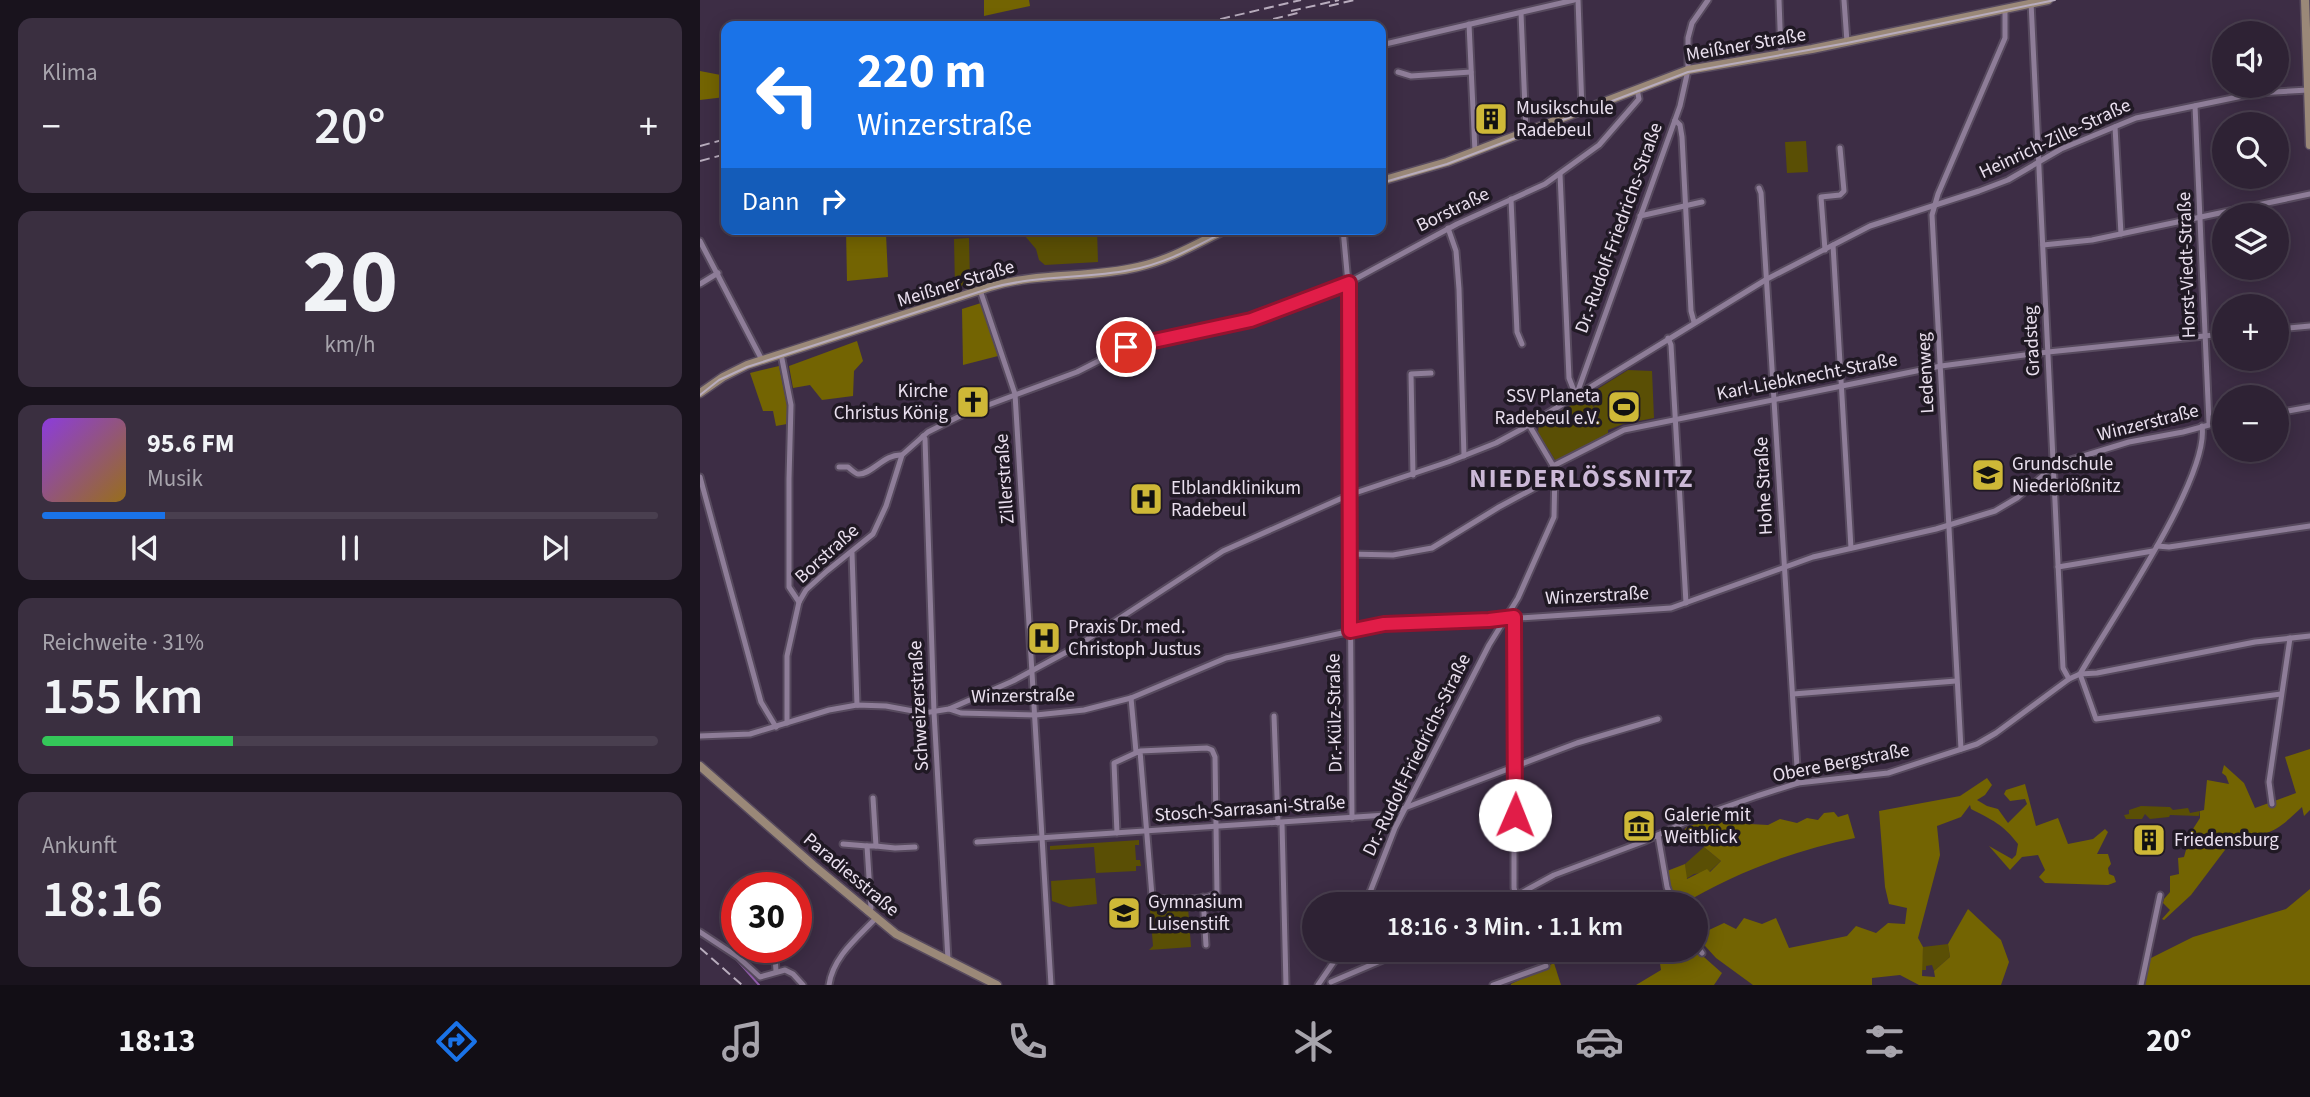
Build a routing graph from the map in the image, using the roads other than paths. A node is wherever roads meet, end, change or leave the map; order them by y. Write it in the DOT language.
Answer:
graph roads {
  1 [pos="1576,0"];
  2 [pos="1708,0"];
  3 [pos="1779,0"];
  4 [pos="1844,0"];
  5 [pos="2048,0"];
  6 [pos="2305,0"];
  7 [pos="2031,2"];
  8 [pos="2005,9"];
  9 [pos="1521,13"];
  10 [pos="1469,24"];
  11 [pos="1847,42"];
  12 [pos="1386,45"];
  13 [pos="1780,54"];
  14 [pos="1688,70"];
  15 [pos="1398,72"];
  16 [pos="1471,72"];
  17 [pos="1637,89"];
  18 [pos="2308,90"];
  19 [pos="2195,106"];
  20 [pos="1582,110"];
  21 [pos="1675,120"];
  22 [pos="2115,127"];
  23 [pos="1527,132"];
  24 [pos="2310,136"];
  25 [pos="2310,145"];
  26 [pos="1840,148"];
  27 [pos="1475,152"];
  28 [pos="2039,162"];
  29 [pos="1560,174"];
  30 [pos="1386,179"];
  31 [pos="1759,188"];
  32 [pos="2310,194"];
  33 [pos="1511,199"];
  34 [pos="1702,202"];
  35 [pos="1934,204"];
  36 [pos="1686,206"];
  37 [pos="1640,216"];
  38 [pos="2200,217"];
  39 [pos="1448,228"];
  40 [pos="2121,234"];
  41 [pos="1215,235"];
  42 [pos="1344,235"];
  43 [pos="700,241"];
  44 [pos="1833,245"];
  45 [pos="2043,245"];
  46 [pos="1825,250"];
  47 [pos="718,273"];
  48 [pos="1767,279"];
  49 [pos="1349,283"];
  50 [pos="700,284"];
  51 [pos="980,290"];
  52 [pos="1695,322"];
  53 [pos="2310,326"];
  54 [pos="2289,328"];
  55 [pos="2212,335"];
  56 [pos="2205,336"];
  57 [pos="1668,338"];
  58 [pos="1522,344"];
  59 [pos="2048,352"];
  60 [pos="781,354"];
  61 [pos="762,360"];
  62 [pos="1941,366"];
  63 [pos="1431,373"];
  64 [pos="1842,386"];
  65 [pos="700,393"];
  66 [pos="1015,394"];
  67 [pos="1576,396"];
  68 [pos="1775,399"];
  69 [pos="2310,407"];
  70 [pos="2289,411"];
  71 [pos="1676,419"];
  72 [pos="2209,423"];
  73 [pos="2212,423"];
  74 [pos="1529,425"];
  75 [pos="2202,426"];
  76 [pos="923,436"];
  77 [pos="914,444"];
  78 [pos="925,449"];
  79 [pos="902,455"];
  80 [pos="1464,456"];
  81 [pos="839,467"];
  82 [pos="1553,467"];
  83 [pos="2053,467"];
  84 [pos="1413,475"];
  85 [pos="700,477"];
  86 [pos="1555,477"];
  87 [pos="1349,495"];
  88 [pos="1950,525"];
  89 [pos="2310,526"];
  90 [pos="1850,548"];
  91 [pos="2155,549"];
  92 [pos="852,553"];
  93 [pos="1349,554"];
  94 [pos="2058,566"];
  95 [pos="1784,567"];
  96 [pos="799,602"];
  97 [pos="1686,603"];
  98 [pos="1507,617"];
  99 [pos="1514,617"];
  100 [pos="1350,631"];
  101 [pos="2310,636"];
  102 [pos="2290,638"];
  103 [pos="1033,670"];
  104 [pos="2080,674"];
  105 [pos="2069,679"];
  106 [pos="1956,681"];
  107 [pos="1793,694"];
  108 [pos="2281,694"];
  109 [pos="1131,698"];
  110 [pos="858,705"];
  111 [pos="949,709"];
  112 [pos="934,712"];
  113 [pos="1035,715"];
  114 [pos="1274,716"];
  115 [pos="1658,719"];
  116 [pos="787,723"];
  117 [pos="776,727"];
  118 [pos="700,736"];
  119 [pos="1961,749"];
  120 [pos="1138,752"];
  121 [pos="700,766"];
  122 [pos="1515,767"];
  123 [pos="1798,783"];
  124 [pos="873,798"];
  125 [pos="2272,804"];
  126 [pos="1404,811"];
  127 [pos="1352,818"];
  128 [pos="1280,823"];
  129 [pos="1216,827"];
  130 [pos="1147,831"];
  131 [pos="1117,833"];
  132 [pos="1658,835"];
  133 [pos="1043,838"];
  134 [pos="977,842"];
  135 [pos="843,844"];
  136 [pos="867,846"];
  137 [pos="876,846"];
  138 [pos="915,847"];
  139 [pos="1370,892"];
  140 [pos="1515,892"];
  141 [pos="1522,892"];
  142 [pos="1669,892"];
  143 [pos="2160,895"];
  144 [pos="1203,897"];
  145 [pos="872,915"];
  146 [pos="700,932"];
  147 [pos="1206,945"];
  148 [pos="948,960"];
  149 [pos="1337,962"];
  150 [pos="1377,962"];
  151 [pos="775,963"];
  152 [pos="1546,966"];
  153 [pos="776,971"];
  154 [pos="1329,982"];
  155 [pos="803,985"];
  156 [pos="829,985"];
  157 [pos="997,985"];
  158 [pos="1051,985"];
  159 [pos="1286,985"];
  160 [pos="1318,985"];
  161 [pos="1493,985"];
  162 [pos="2141,985"];
  1 -- 9 [label="street"];
  1 -- 20 [label="street"];
  2 -- 14 [label="street, Dr.-Rudolf-Friedrichs-Straße"];
  3 -- 13 [label="street"];
  4 -- 11 [label="street"];
  5 -- 7 [label="main road, Meißner Straße"];
  6 -- 18 [label="main road"];
  7 -- 8 [label="main road, Meißner Straße"];
  7 -- 28 [label="street, Gradsteg"];
  8 -- 11 [label="main road, Meißner Straße"];
  8 -- 35 [label="street, Ledenweg"];
  9 -- 10 [label="street"];
  9 -- 23 [label="street"];
  10 -- 12 [label="street"];
  10 -- 16 [label="street"];
  11 -- 13 [label="main road, Meißner Straße"];
  13 -- 14 [label="main road, Meißner Straße"];
  14 -- 17 [label="main road, Meißner Straße"];
  14 -- 21 [label="street, Dr.-Rudolf-Friedrichs-Straße"];
  15 -- 16 [label="street"];
  16 -- 27 [label="street"];
  17 -- 20 [label="main road, Meißner Straße"];
  17 -- 29 [label="street, Borstraße"];
  18 -- 19 [label="street, Heinrich-Zille-Straße"];
  18 -- 24 [label="main road"];
  19 -- 22 [label="street, Heinrich-Zille-Straße"];
  19 -- 38 [label="street, Horst-Viedt-Straße"];
  20 -- 23 [label="main road, Meißner Straße"];
  21 -- 36 [label="street"];
  21 -- 37 [label="street, Dr.-Rudolf-Friedrichs-Straße"];
  22 -- 28 [label="street, Heinrich-Zille-Straße"];
  22 -- 40 [label="street"];
  23 -- 27 [label="main road, Meißner Straße"];
  24 -- 25 [label="main road"];
  26 -- 46 [label="street"];
  27 -- 30 [label="main road, Meißner Straße"];
  28 -- 35 [label="street, Heinrich-Zille-Straße"];
  28 -- 45 [label="street, Gradsteg"];
  29 -- 33 [label="street, Borstraße"];
  29 -- 67 [label="street"];
  31 -- 48 [label="street, Hohe Straße"];
  32 -- 38 [label="street"];
  33 -- 39 [label="street, Borstraße"];
  33 -- 58 [label="street"];
  34 -- 36 [label="street"];
  35 -- 44 [label="street, Heinrich-Zille-Straße"];
  35 -- 62 [label="street, Ledenweg"];
  36 -- 37 [label="street"];
  36 -- 52 [label="street"];
  37 -- 67 [label="street, Dr.-Rudolf-Friedrichs-Straße"];
  38 -- 40 [label="street"];
  38 -- 56 [label="street, Horst-Viedt-Straße"];
  39 -- 49 [label="street, Borstraße"];
  39 -- 80 [label="street"];
  40 -- 45 [label="street"];
  41 -- 51 [label="main road, Meißner Straße"];
  42 -- 49 [label="street, Dr.-Külz-Straße"];
  43 -- 47 [label="street"];
  44 -- 46 [label="street, Heinrich-Zille-Straße"];
  44 -- 64 [label="street"];
  45 -- 59 [label="street, Gradsteg"];
  46 -- 48 [label="street, Heinrich-Zille-Straße"];
  47 -- 50 [label="street"];
  47 -- 61 [label="street"];
  48 -- 52 [label="street, Heinrich-Zille-Straße"];
  48 -- 68 [label="street, Hohe Straße"];
  49 -- 66 [label="street, Borstraße"];
  49 -- 87 [label="street, Dr.-Külz-Straße"];
  51 -- 60 [label="main road, Meißner Straße"];
  51 -- 66 [label="street, Zillerstraße"];
  52 -- 57 [label="street, Heinrich-Zille-Straße"];
  53 -- 54 [label="street"];
  55 -- 56 [label="street, Karl-Liebknecht-Straße"];
  56 -- 59 [label="street, Karl-Liebknecht-Straße"];
  56 -- 72 [label="street, Horst-Viedt-Straße"];
  57 -- 67 [label="street, Heinrich-Zille-Straße"];
  57 -- 71 [label="street"];
  59 -- 62 [label="street, Karl-Liebknecht-Straße"];
  59 -- 83 [label="street, Gradsteg"];
  60 -- 61 [label="main road, Meißner Straße"];
  60 -- 96 [label="street"];
  61 -- 65 [label="main road, Meißner Straße"];
  62 -- 64 [label="street, Karl-Liebknecht-Straße"];
  62 -- 88 [label="street, Ledenweg"];
  63 -- 84 [label="street"];
  64 -- 68 [label="street, Karl-Liebknecht-Straße"];
  64 -- 90 [label="street"];
  66 -- 76 [label="street, Borstraße"];
  66 -- 103 [label="street, Zillerstraße"];
  67 -- 74 [label="street, Heinrich-Zille-Straße"];
  68 -- 71 [label="street, Karl-Liebknecht-Straße"];
  68 -- 95 [label="street, Hohe Straße"];
  69 -- 70 [label="street"];
  71 -- 82 [label="street, Karl-Liebknecht-Straße"];
  71 -- 97 [label="street"];
  72 -- 73 [label="street, Winzerstraße"];
  72 -- 75 [label="street, Winzerstraße"];
  74 -- 80 [label="street"];
  74 -- 82 [label="street, Dr.-Rudolf-Friedrichs-Straße"];
  75 -- 83 [label="street, Winzerstraße"];
  75 -- 91 [label="street"];
  76 -- 77 [label="street, Borstraße"];
  76 -- 78 [label="street, Schweizerstraße"];
  77 -- 78 [label="street"];
  77 -- 79 [label="street, Borstraße"];
  78 -- 112 [label="street, Schweizerstraße"];
  79 -- 81 [label="street, Borstraße"];
  79 -- 92 [label="street, Borstraße"];
  80 -- 84 [label="street"];
  82 -- 86 [label="street, Dr.-Rudolf-Friedrichs-Straße"];
  83 -- 88 [label="street, Winzerstraße"];
  83 -- 94 [label="street, Gradsteg"];
  84 -- 87 [label="street"];
  85 -- 117 [label="street"];
  86 -- 93 [label="street"];
  86 -- 98 [label="street, Dr.-Rudolf-Friedrichs-Straße"];
  87 -- 93 [label="street, Dr.-Külz-Straße"];
  87 -- 103 [label="street"];
  88 -- 90 [label="street, Winzerstraße"];
  88 -- 106 [label="street, Ledenweg"];
  89 -- 91 [label="street"];
  90 -- 95 [label="street, Winzerstraße"];
  91 -- 94 [label="street"];
  91 -- 104 [label="street"];
  92 -- 96 [label="street, Borstraße"];
  92 -- 110 [label="street"];
  93 -- 100 [label="street, Dr.-Külz-Straße"];
  94 -- 105 [label="street, Gradsteg"];
  95 -- 97 [label="street, Winzerstraße"];
  95 -- 107 [label="street, Hohe Straße"];
  96 -- 116 [label="street, Borstraße"];
  97 -- 99 [label="street, Winzerstraße"];
  98 -- 99 [label="street, Winzerstraße"];
  98 -- 100 [label="street, Winzerstraße"];
  98 -- 126 [label="street, Dr.-Rudolf-Friedrichs-Straße"];
  99 -- 122 [label="street"];
  100 -- 109 [label="street, Winzerstraße"];
  100 -- 127 [label="street, Dr.-Külz-Straße"];
  101 -- 102 [label="street, Obere Bergstraße"];
  102 -- 104 [label="street, Obere Bergstraße"];
  102 -- 108 [label="street"];
  103 -- 111 [label="street"];
  103 -- 113 [label="street, Zillerstraße"];
  104 -- 105 [label="street, Obere Bergstraße"];
  104 -- 108 [label="street"];
  105 -- 119 [label="street, Obere Bergstraße"];
  106 -- 107 [label="street"];
  106 -- 119 [label="street, Ledenweg"];
  107 -- 123 [label="street, Hohe Straße"];
  108 -- 125 [label="street"];
  109 -- 113 [label="street, Winzerstraße"];
  109 -- 120 [label="street"];
  110 -- 112 [label="street"];
  110 -- 116 [label="street"];
  111 -- 112 [label="street"];
  111 -- 113 [label="street, Winzerstraße"];
  112 -- 148 [label="street, Schweizerstraße"];
  113 -- 133 [label="street"];
  114 -- 128 [label="street"];
  115 -- 122 [label="street, Stosch-Sarrasani-Straße"];
  116 -- 117 [label="street"];
  117 -- 118 [label="street"];
  119 -- 123 [label="street, Obere Bergstraße"];
  120 -- 129 [label="street"];
  120 -- 130 [label="street"];
  120 -- 131 [label="street"];
  121 -- 145 [label="main road, Paradiesstraße"];
  122 -- 126 [label="street, Stosch-Sarrasani-Straße"];
  122 -- 140 [label="street"];
  123 -- 132 [label="street, Obere Bergstraße"];
  124 -- 137 [label="street"];
  126 -- 127 [label="street, Stosch-Sarrasani-Straße"];
  126 -- 139 [label="street, Dr.-Rudolf-Friedrichs-Straße"];
  127 -- 128 [label="street, Stosch-Sarrasani-Straße"];
  128 -- 129 [label="street, Stosch-Sarrasani-Straße"];
  128 -- 159 [label="street"];
  129 -- 130 [label="street, Stosch-Sarrasani-Straße"];
  129 -- 144 [label="street"];
  130 -- 131 [label="street, Stosch-Sarrasani-Straße"];
  130 -- 144 [label="street"];
  131 -- 133 [label="street, Stosch-Sarrasani-Straße"];
  132 -- 141 [label="street, Obere Bergstraße"];
  132 -- 142 [label="street"];
  133 -- 134 [label="street, Stosch-Sarrasani-Straße"];
  133 -- 158 [label="street"];
  135 -- 136 [label="street"];
  136 -- 137 [label="street"];
  136 -- 145 [label="street"];
  137 -- 138 [label="street"];
  143 -- 162 [label="street"];
  144 -- 147 [label="street"];
  145 -- 148 [label="main road, Paradiesstraße"];
  145 -- 156 [label="street"];
  146 -- 153 [label="street"];
  148 -- 157 [label="main road, Paradiesstraße"];
  149 -- 154 [label="street"];
  150 -- 154 [label="street"];
  151 -- 153 [label="street"];
  152 -- 161 [label="street"];
  153 -- 155 [label="street"];
  154 -- 160 [label="street"];
}
